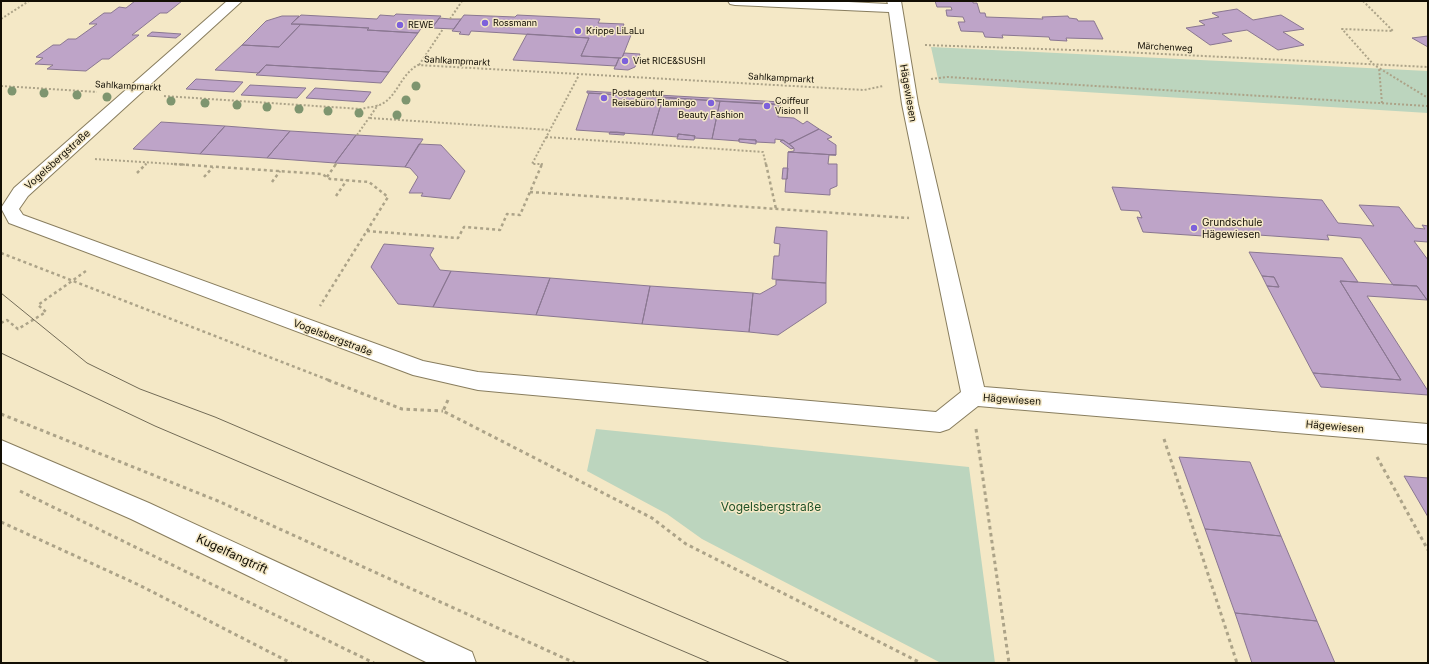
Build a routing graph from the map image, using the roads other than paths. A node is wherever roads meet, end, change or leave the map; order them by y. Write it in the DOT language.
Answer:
graph roads {
  1 [pos="235,1"];
  2 [pos="735,1"];
  3 [pos="894,5"];
  4 [pos="974,396"];
  5 [pos="1428,434"];
  6 [pos="1,451"];
  7 [pos="461,663"];
  1 -- 4 [label="street, Vogelsbergstraße"];
  2 -- 3 [label="street"];
  3 -- 4 [label="street, Hägewiesen"];
  4 -- 5 [label="street, Hägewiesen"];
  6 -- 7 [label="street, Kugelfangtrift"];
}
